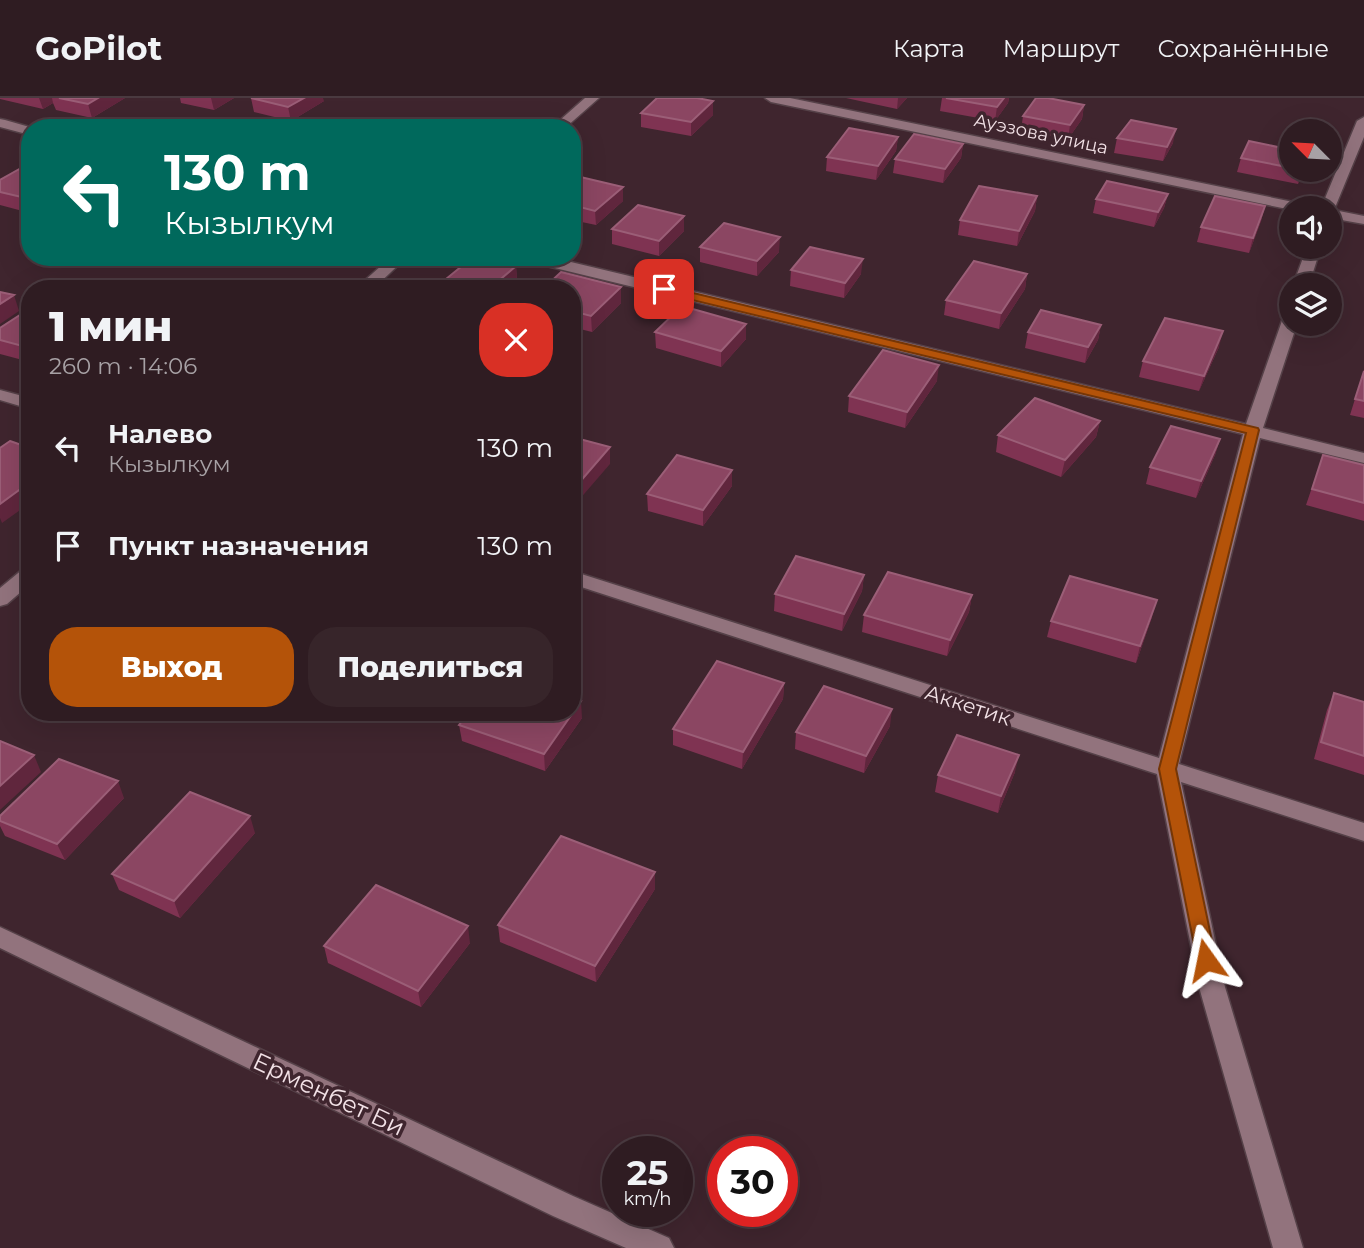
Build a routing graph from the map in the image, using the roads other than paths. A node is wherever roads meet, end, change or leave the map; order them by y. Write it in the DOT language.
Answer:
graph roads {
  1 [pos="593,98"];
  2 [pos="771,98"];
  3 [pos="567,119"];
  4 [pos="1364,121"];
  5 [pos="0,123"];
  6 [pos="21,129"];
  7 [pos="1333,196"];
  8 [pos="1279,203"];
  9 [pos="1342,216"];
  10 [pos="1364,220"];
  11 [pos="390,266"];
  12 [pos="568,266"];
  13 [pos="373,280"];
  14 [pos="1285,336"];
  15 [pos="0,395"];
  16 [pos="21,401"];
  17 [pos="1253,430"];
  18 [pos="1364,458"];
  19 [pos="581,580"];
  20 [pos="21,581"];
  21 [pos="0,599"];
  22 [pos="1167,769"];
  23 [pos="1364,832"];
  24 [pos="0,937"];
  25 [pos="659,1248"];
  26 [pos="1287,1248"];
  1 -- 3 [label="street"];
  2 -- 8 [label="street, Ауэзова улица"];
  4 -- 7 [label="street"];
  5 -- 6 [label="street"];
  9 -- 10 [label="street"];
  11 -- 13 [label="street"];
  12 -- 17 [label="street"];
  14 -- 17 [label="street"];
  15 -- 16 [label="street"];
  17 -- 18 [label="street"];
  17 -- 22 [label="street"];
  19 -- 22 [label="street, Аккетик"];
  20 -- 21 [label="street"];
  22 -- 23 [label="street, Аккетик"];
  22 -- 26 [label="street"];
  24 -- 25 [label="street, Ерменбет Би"];
}
